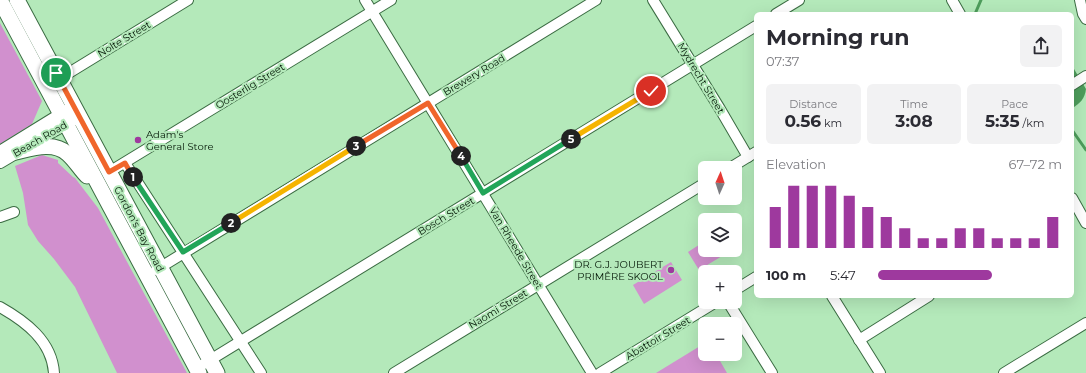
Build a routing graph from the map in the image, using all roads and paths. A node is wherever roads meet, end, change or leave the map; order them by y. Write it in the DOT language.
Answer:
graph roads {
  1 [pos="0,0"];
  2 [pos="17,0"];
  3 [pos="188,0"];
  4 [pos="365,0"];
  5 [pos="391,0"];
  6 [pos="596,0"];
  7 [pos="653,0"];
  8 [pos="799,0"];
  9 [pos="952,0"];
  10 [pos="1080,0"];
  11 [pos="372,12"];
  12 [pos="779,12"];
  13 [pos="959,12"];
  14 [pos="1086,19"];
  15 [pos="754,27"];
  16 [pos="693,65"];
  17 [pos="1084,77"];
  18 [pos="59,79"];
  19 [pos="1074,84"];
  20 [pos="428,103"];
  21 [pos="77,111"];
  22 [pos="64,119"];
  23 [pos="0,152"];
  24 [pos="16,152"];
  25 [pos="752,155"];
  26 [pos="742,161"];
  27 [pos="0,162"];
  28 [pos="125,163"];
  29 [pos="109,172"];
  30 [pos="698,187"];
  31 [pos="102,190"];
  32 [pos="483,193"];
  33 [pos="1074,205"];
  34 [pos="14,212"];
  35 [pos="0,217"];
  36 [pos="1086,223"];
  37 [pos="183,252"];
  38 [pos="160,267"];
  39 [pos="147,275"];
  40 [pos="754,278"];
  41 [pos="538,285"];
  42 [pos="742,286"];
  43 [pos="833,298"];
  44 [pos="927,298"];
  45 [pos="0,307"];
  46 [pos="705,309"];
  47 [pos="732,309"];
  48 [pos="1086,323"];
  49 [pos="859,340"];
  50 [pos="241,341"];
  51 [pos="213,367"];
  52 [pos="198,371"];
  53 [pos="54,373"];
  54 [pos="261,373"];
  55 [pos="394,373"];
  56 [pos="592,373"];
  57 [pos="600,373"];
  58 [pos="772,373"];
  59 [pos="880,373"];
  60 [pos="1004,373"];
  1 -- 22 [label="main road, Gordon's Bay Road"];
  2 -- 18 [label="main road, Gordon's Bay Road"];
  3 -- 18 [label="street, Nolte Street"];
  4 -- 11 [label="street, Van Rheede Street"];
  5 -- 11 [label="street, Oosterlig Street"];
  6 -- 20 [label="street, Brewery Road"];
  7 -- 16 [label="street, Mydrecht Street"];
  8 -- 12 [label="street"];
  9 -- 13 [label="street"];
  10 -- 14 [label="street"];
  11 -- 20 [label="street, Van Rheede Street"];
  11 -- 28 [label="street, Oosterlig Street"];
  15 -- 16 [label="street, Bosch Street"];
  16 -- 25 [label="street, Mydrecht Street"];
  16 -- 32 [label="street, Bosch Street"];
  17 -- 19 [label="street"];
  18 -- 21 [label="main road, Gordon's Bay Road"];
  20 -- 32 [label="street, Van Rheede Street"];
  20 -- 37 [label="street, Brewery Road"];
  21 -- 22 [label="street, Beach Road"];
  21 -- 29 [label="main road, Gordon's Bay Road"];
  22 -- 23 [label="street, Beach Road"];
  22 -- 24 [label="street, Beach Road"];
  22 -- 31 [label="main road, Gordon's Bay Road"];
  24 -- 27 [label="street, Beach Road"];
  24 -- 31 [label="main road"];
  25 -- 26 [label="street"];
  28 -- 29 [label="street, Oosterlig Street"];
  28 -- 37 [label="street"];
  29 -- 38 [label="main road, Gordon's Bay Road"];
  30 -- 41 [label="street, Naomi Street"];
  31 -- 39 [label="main road, Gordon's Bay Road"];
  32 -- 41 [label="street, Van Rheede Street"];
  32 -- 50 [label="street, Bosch Street"];
  33 -- 36 [label="street"];
  34 -- 35 [label="street"];
  37 -- 38 [label="street, Brewery Road"];
  37 -- 50 [label="street"];
  38 -- 39 [label="street, Brewery Road"];
  38 -- 51 [label="main road, Gordon's Bay Road"];
  39 -- 52 [label="main road, Gordon's Bay Road"];
  40 -- 42 [label="street"];
  41 -- 55 [label="street, Naomi Street"];
  41 -- 56 [label="street, Van Rheede Street"];
  43 -- 49 [label="street"];
  44 -- 49 [label="street"];
  45 -- 53 [label="street"];
  46 -- 57 [label="street, Abattoir Street"];
  47 -- 58 [label="street"];
  48 -- 60 [label="street"];
  49 -- 59 [label="street"];
  50 -- 51 [label="street, Bosch Street"];
  50 -- 54 [label="street"];
  51 -- 52 [label="street, Bosch Street"];
}
